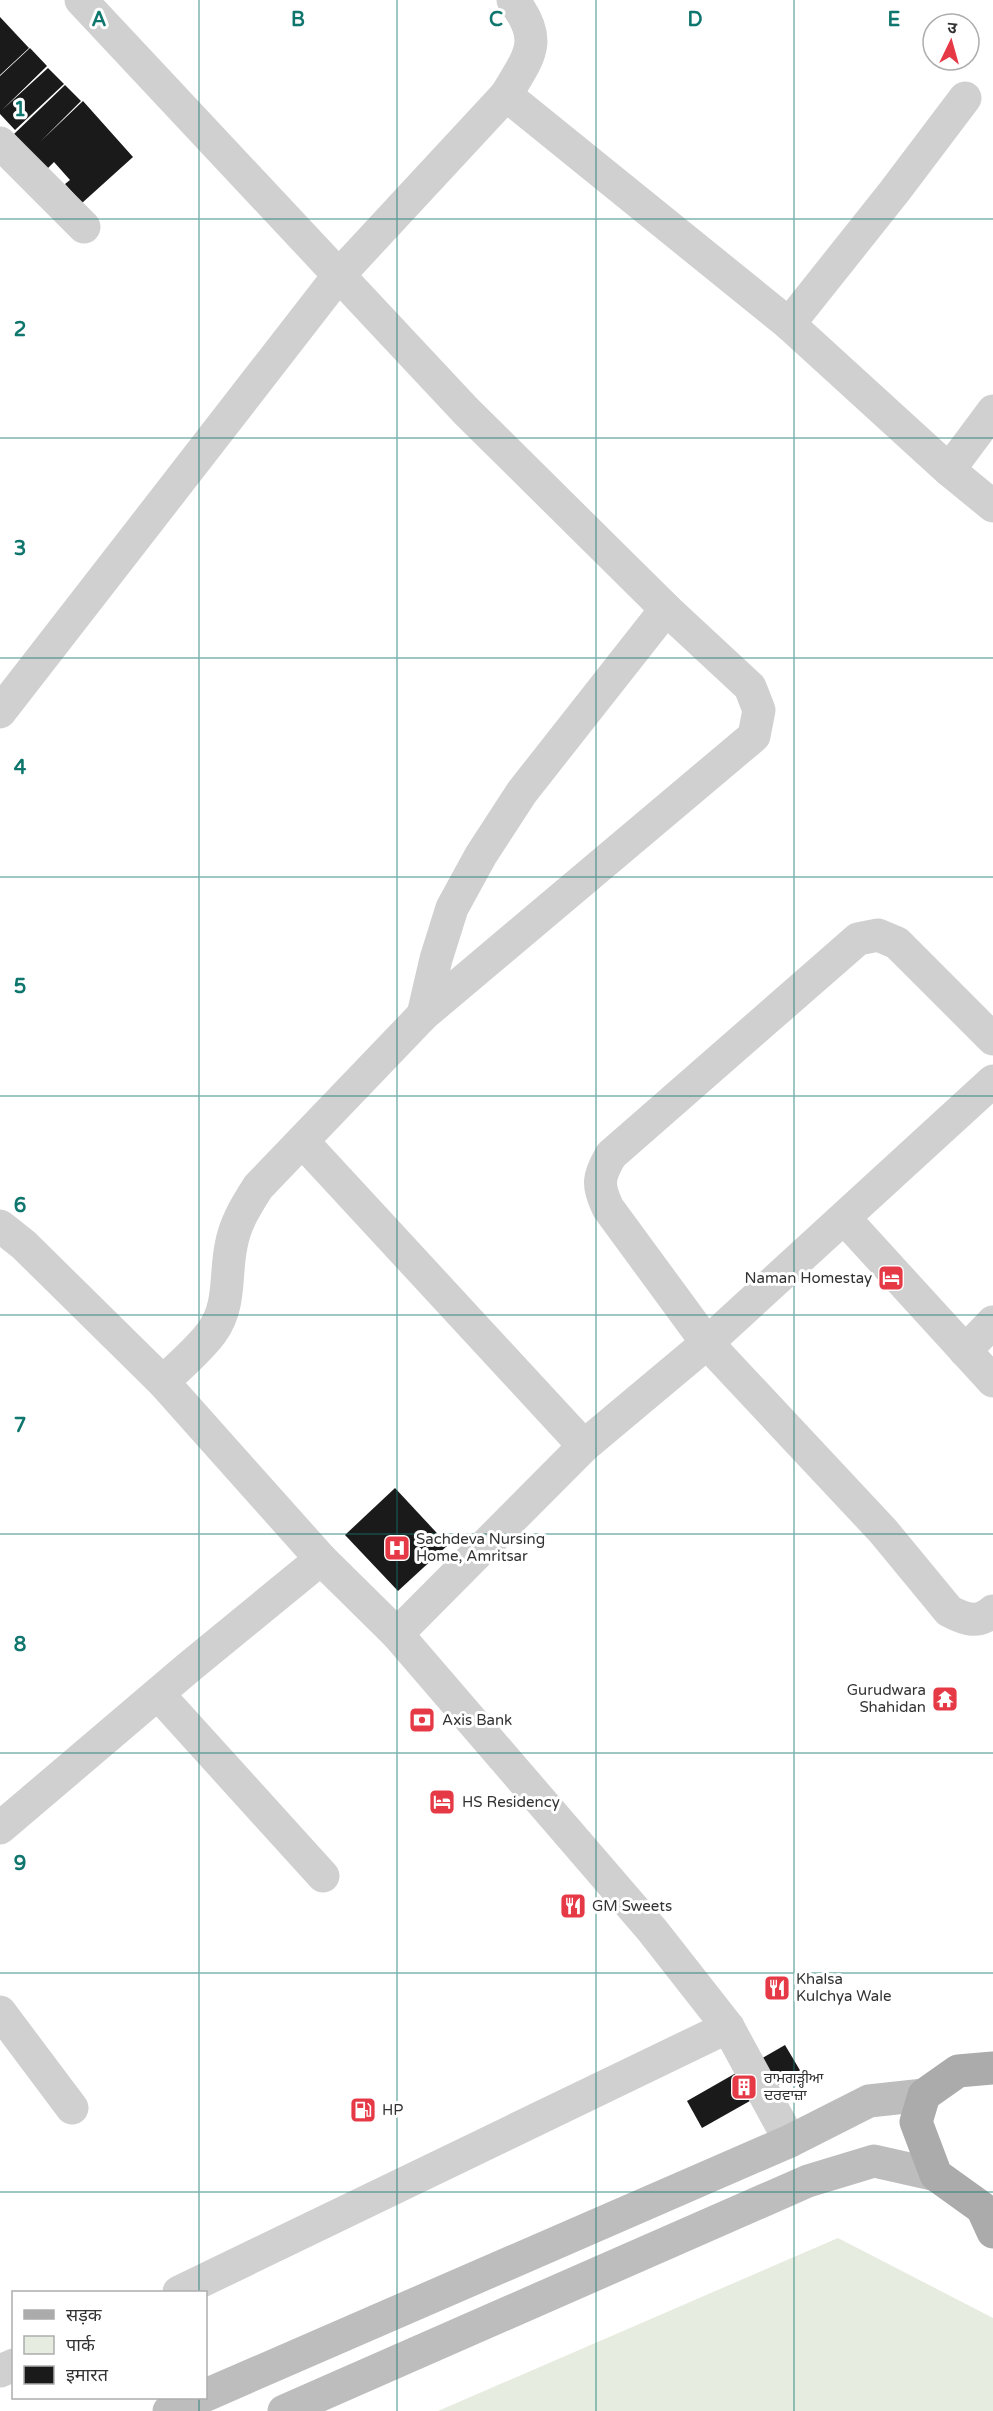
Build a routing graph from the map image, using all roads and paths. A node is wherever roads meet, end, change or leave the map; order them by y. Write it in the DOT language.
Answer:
graph roads {
  1 [pos="81,0"];
  2 [pos="527,6"];
  3 [pos="506,95"];
  4 [pos="964,98"];
  5 [pos="0,142"];
  6 [pos="84,227"];
  7 [pos="339,276"];
  8 [pos="789,324"];
  9 [pos="993,411"];
  10 [pos="949,470"];
  11 [pos="993,506"];
  12 [pos="666,609"];
  13 [pos="0,712"];
  14 [pos="423,1014"];
  15 [pos="993,1039"];
  16 [pos="993,1081"];
  17 [pos="303,1142"];
  18 [pos="845,1219"];
  19 [pos="0,1226"];
  20 [pos="993,1322"];
  21 [pos="707,1343"];
  22 [pos="965,1351"];
  23 [pos="993,1381"];
  24 [pos="163,1382"];
  25 [pos="584,1446"];
  26 [pos="321,1559"];
  27 [pos="993,1611"];
  28 [pos="397,1634"];
  29 [pos="158,1694"];
  30 [pos="0,1828"];
  31 [pos="322,1876"];
  32 [pos="0,2012"];
  33 [pos="728,2027"];
  34 [pos="993,2068"];
  35 [pos="924,2095"];
  36 [pos="72,2108"];
  37 [pos="790,2141"];
  38 [pos="936,2175"];
  39 [pos="989,2216"];
  40 [pos="181,2291"];
  41 [pos="207,2395"];
  42 [pos="196,2399"];
  43 [pos="169,2411"];
  44 [pos="284,2411"];
  1 -- 7 [label="street"];
  2 -- 3 [label="street"];
  3 -- 7 [label="street"];
  3 -- 8 [label="street"];
  4 -- 8 [label="street"];
  5 -- 6 [label="street"];
  7 -- 12 [label="street"];
  7 -- 13 [label="street"];
  8 -- 10 [label="street"];
  9 -- 10 [label="street"];
  10 -- 11 [label="street"];
  12 -- 14 [label="street"];
  12 -- 14 [label="street"];
  14 -- 17 [label="street"];
  15 -- 21 [label="street"];
  16 -- 18 [label="street"];
  17 -- 24 [label="street"];
  17 -- 25 [label="street"];
  18 -- 21 [label="street"];
  18 -- 22 [label="street"];
  19 -- 24 [label="street"];
  20 -- 22 [label="street"];
  21 -- 25 [label="street"];
  21 -- 27 [label="street"];
  22 -- 23 [label="street"];
  24 -- 26 [label="street"];
  25 -- 28 [label="street"];
  26 -- 28 [label="street"];
  26 -- 29 [label="street"];
  28 -- 33 [label="street"];
  29 -- 30 [label="street"];
  29 -- 31 [label="street"];
  32 -- 36 [label="street"];
  33 -- 37 [label="street"];
  33 -- 40 [label="street"];
  34 -- 35 [label="main road"];
  35 -- 37 [label="main road"];
  35 -- 38 [label="main road"];
  37 -- 41 [label="main road"];
  38 -- 39 [label="main road"];
  38 -- 44 [label="main road"];
  42 -- 43 [label="main road"];
}
